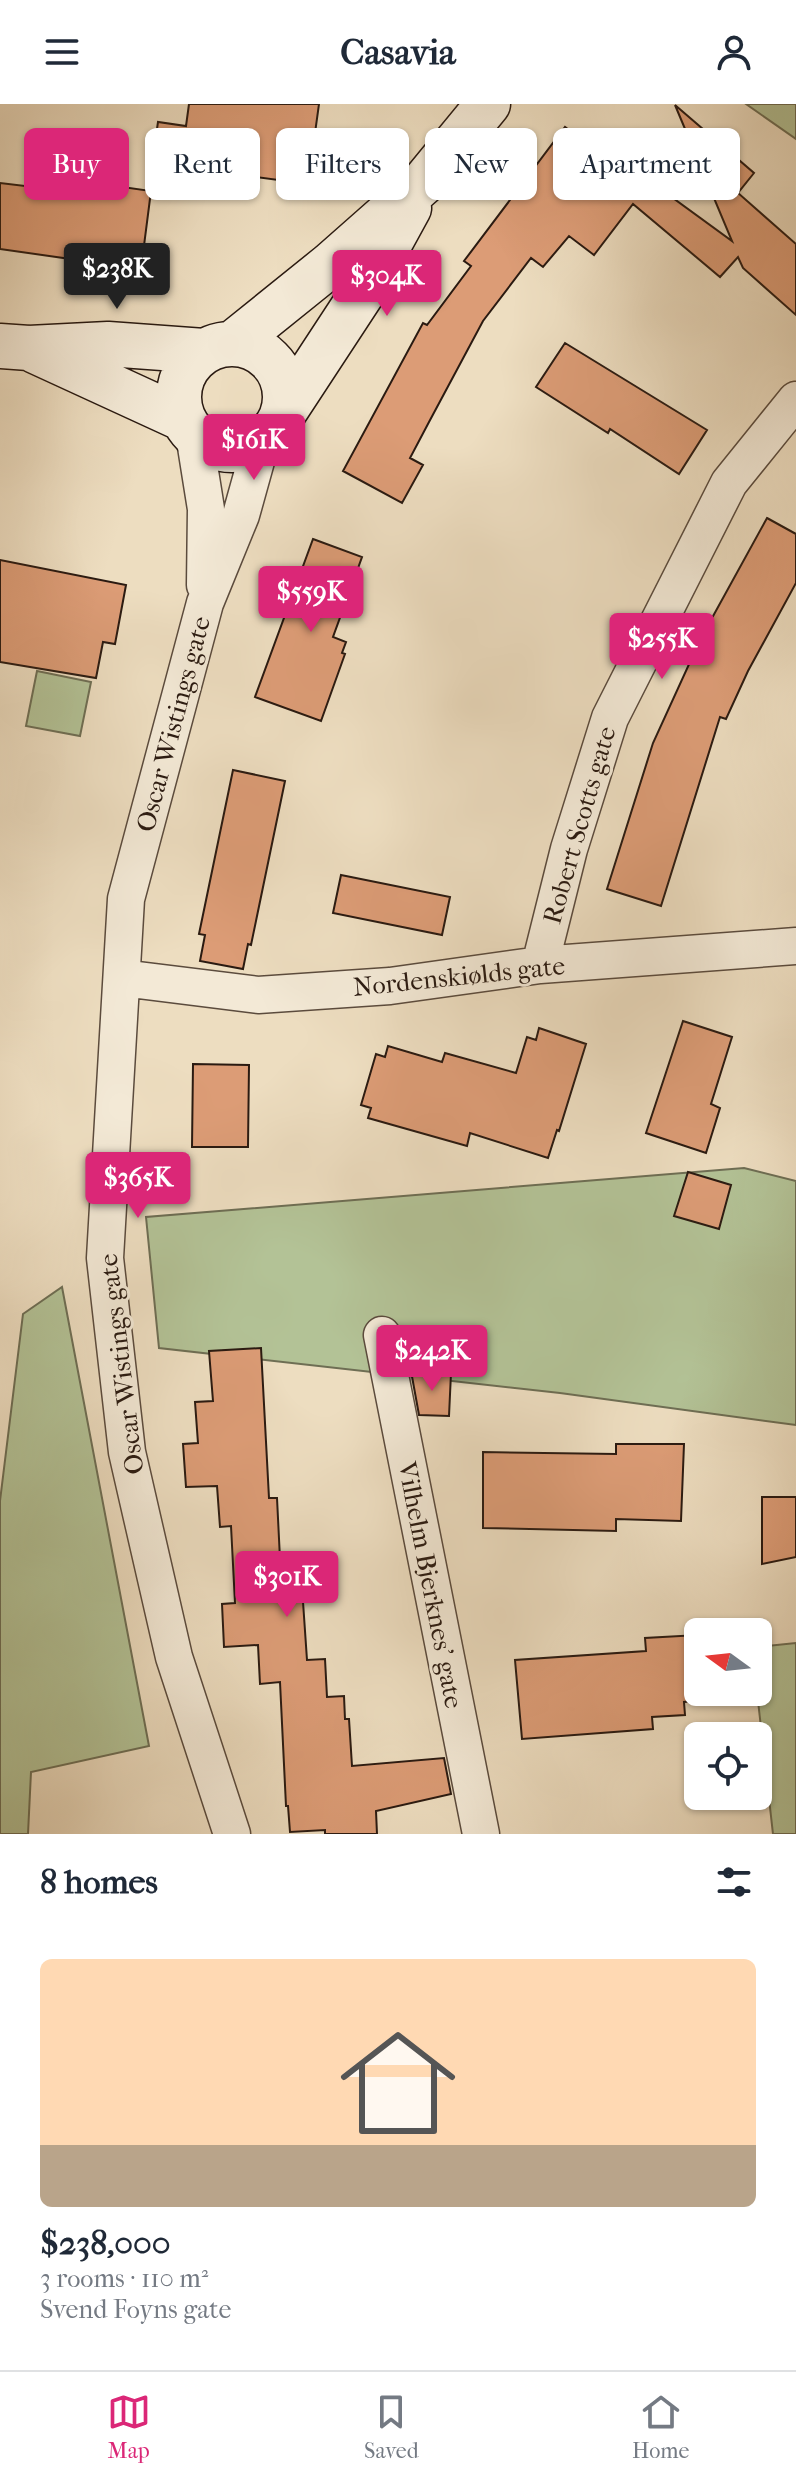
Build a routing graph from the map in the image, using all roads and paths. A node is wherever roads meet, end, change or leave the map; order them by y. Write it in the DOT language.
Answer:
graph roads {
  1 [pos="488,104"];
  2 [pos="424,182"];
  3 [pos="15,347"];
  4 [pos="218,347"];
  5 [pos="796,400"];
  6 [pos="188,426"];
  7 [pos="272,428"];
  8 [pos="205,603"];
  9 [pos="796,946"];
  10 [pos="540,965"];
  11 [pos="122,978"];
  12 [pos="382,1335"];
  13 [pos="232,1834"];
  14 [pos="481,1834"];
  1 -- 2 [label="street"];
  2 -- 4 [label="street"];
  2 -- 7 [label="street"];
  3 -- 4 [label="street"];
  3 -- 6 [label="street"];
  4 -- 6 [label="street"];
  4 -- 7 [label="street"];
  5 -- 10 [label="street, Robert Scotts gate"];
  6 -- 7 [label="street"];
  6 -- 8 [label="street, Oscar Wistings gate"];
  7 -- 8 [label="street, Oscar Wistings gate"];
  8 -- 11 [label="street, Oscar Wistings gate"];
  9 -- 10 [label="street, Nordenskiølds gate"];
  10 -- 11 [label="street, Nordenskiølds gate"];
  11 -- 13 [label="street, Oscar Wistings gate"];
  12 -- 14 [label="street, Vilhelm Bjerknes' gate"];
}
